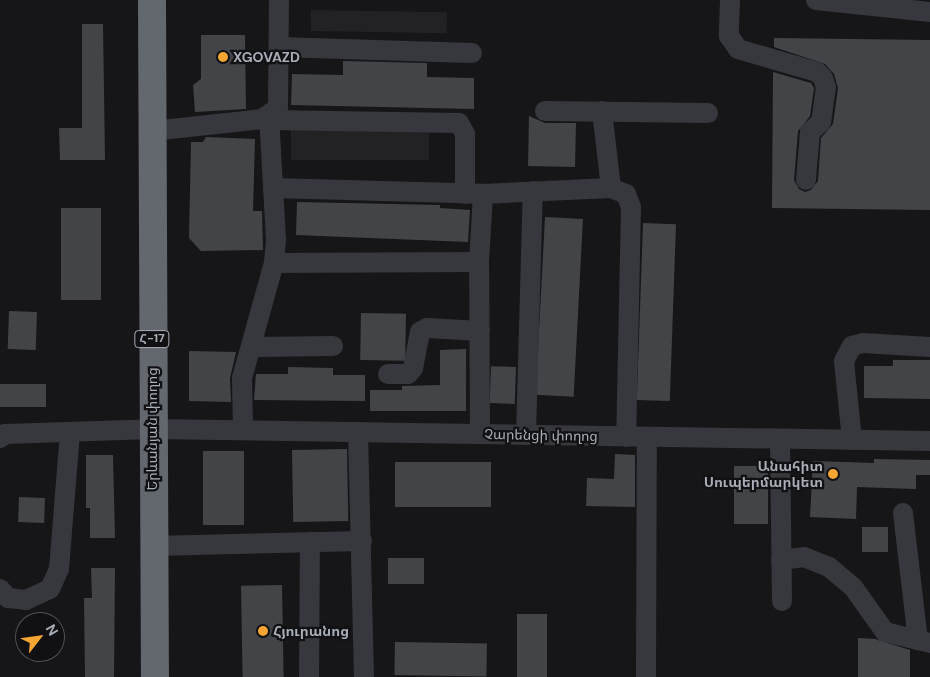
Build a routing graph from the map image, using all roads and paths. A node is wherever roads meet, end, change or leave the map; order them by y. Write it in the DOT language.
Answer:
graph roads {
  1 [pos="152,0"];
  2 [pos="279,0"];
  3 [pos="730,0"];
  4 [pos="816,0"];
  5 [pos="930,12"];
  6 [pos="279,47"];
  7 [pos="472,53"];
  8 [pos="545,111"];
  9 [pos="602,112"];
  10 [pos="708,113"];
  11 [pos="269,118"];
  12 [pos="152,131"];
  13 [pos="806,180"];
  14 [pos="273,188"];
  15 [pos="611,188"];
  16 [pos="533,191"];
  17 [pos="474,194"];
  18 [pos="479,262"];
  19 [pos="274,263"];
  20 [pos="480,331"];
  21 [pos="333,346"];
  22 [pos="252,347"];
  23 [pos="930,347"];
  24 [pos="388,374"];
  25 [pos="152,429"];
  26 [pos="243,430"];
  27 [pos="70,432"];
  28 [pos="358,432"];
  29 [pos="480,434"];
  30 [pos="526,435"];
  31 [pos="626,436"];
  32 [pos="647,437"];
  33 [pos="0,438"];
  34 [pos="780,439"];
  35 [pos="852,440"];
  36 [pos="930,441"];
  37 [pos="903,513"];
  38 [pos="362,541"];
  39 [pos="310,542"];
  40 [pos="153,546"];
  41 [pos="782,560"];
  42 [pos="0,589"];
  43 [pos="782,602"];
  44 [pos="924,642"];
  45 [pos="154,677"];
  46 [pos="309,677"];
  47 [pos="364,677"];
  48 [pos="646,677"];
  1 -- 12 [label="highway, Երևանյան փողոց / Հ-17"];
  2 -- 6 [label="street"];
  3 -- 13 [label="street"];
  4 -- 5 [label="street"];
  6 -- 7 [label="street"];
  6 -- 11 [label="street"];
  8 -- 9 [label="street"];
  9 -- 10 [label="street"];
  9 -- 15 [label="street"];
  11 -- 12 [label="street"];
  11 -- 14 [label="street"];
  11 -- 17 [label="street"];
  12 -- 25 [label="highway, Երևանյան փողոց / Հ-17"];
  14 -- 17 [label="street"];
  14 -- 19 [label="street"];
  15 -- 16 [label="street"];
  15 -- 31 [label="street"];
  16 -- 17 [label="street"];
  16 -- 30 [label="street"];
  17 -- 18 [label="street"];
  18 -- 19 [label="street"];
  18 -- 20 [label="street"];
  19 -- 22 [label="street"];
  20 -- 24 [label="street"];
  20 -- 29 [label="street"];
  21 -- 22 [label="street"];
  22 -- 26 [label="street"];
  23 -- 35 [label="street"];
  25 -- 26 [label="street, Չարենցի փողոց"];
  25 -- 27 [label="street, Չարենցի փողոց"];
  25 -- 40 [label="highway, Երևանյան փողոց / Հ-17"];
  26 -- 28 [label="street, Չարենցի փողոց"];
  27 -- 33 [label="street, Չարենցի փողոց"];
  27 -- 42 [label="street"];
  28 -- 29 [label="street, Չարենցի փողոց"];
  28 -- 38 [label="street"];
  29 -- 30 [label="street, Չարենցի փողոց"];
  30 -- 31 [label="street, Չարենցի փողոց"];
  31 -- 32 [label="street, Չարենցի փողոց"];
  32 -- 34 [label="street, Չարենցի փողոց"];
  32 -- 48 [label="street"];
  34 -- 35 [label="street, Չարենցի փողոց"];
  34 -- 41 [label="street"];
  35 -- 36 [label="street, Չարենցի փողոց"];
  37 -- 44 [label="street"];
  38 -- 39 [label="street"];
  38 -- 47 [label="street"];
  39 -- 40 [label="street"];
  39 -- 46 [label="street"];
  40 -- 45 [label="highway, Երևանյան փողոց / Հ-17"];
  41 -- 43 [label="street"];
  41 -- 44 [label="street"];
}
